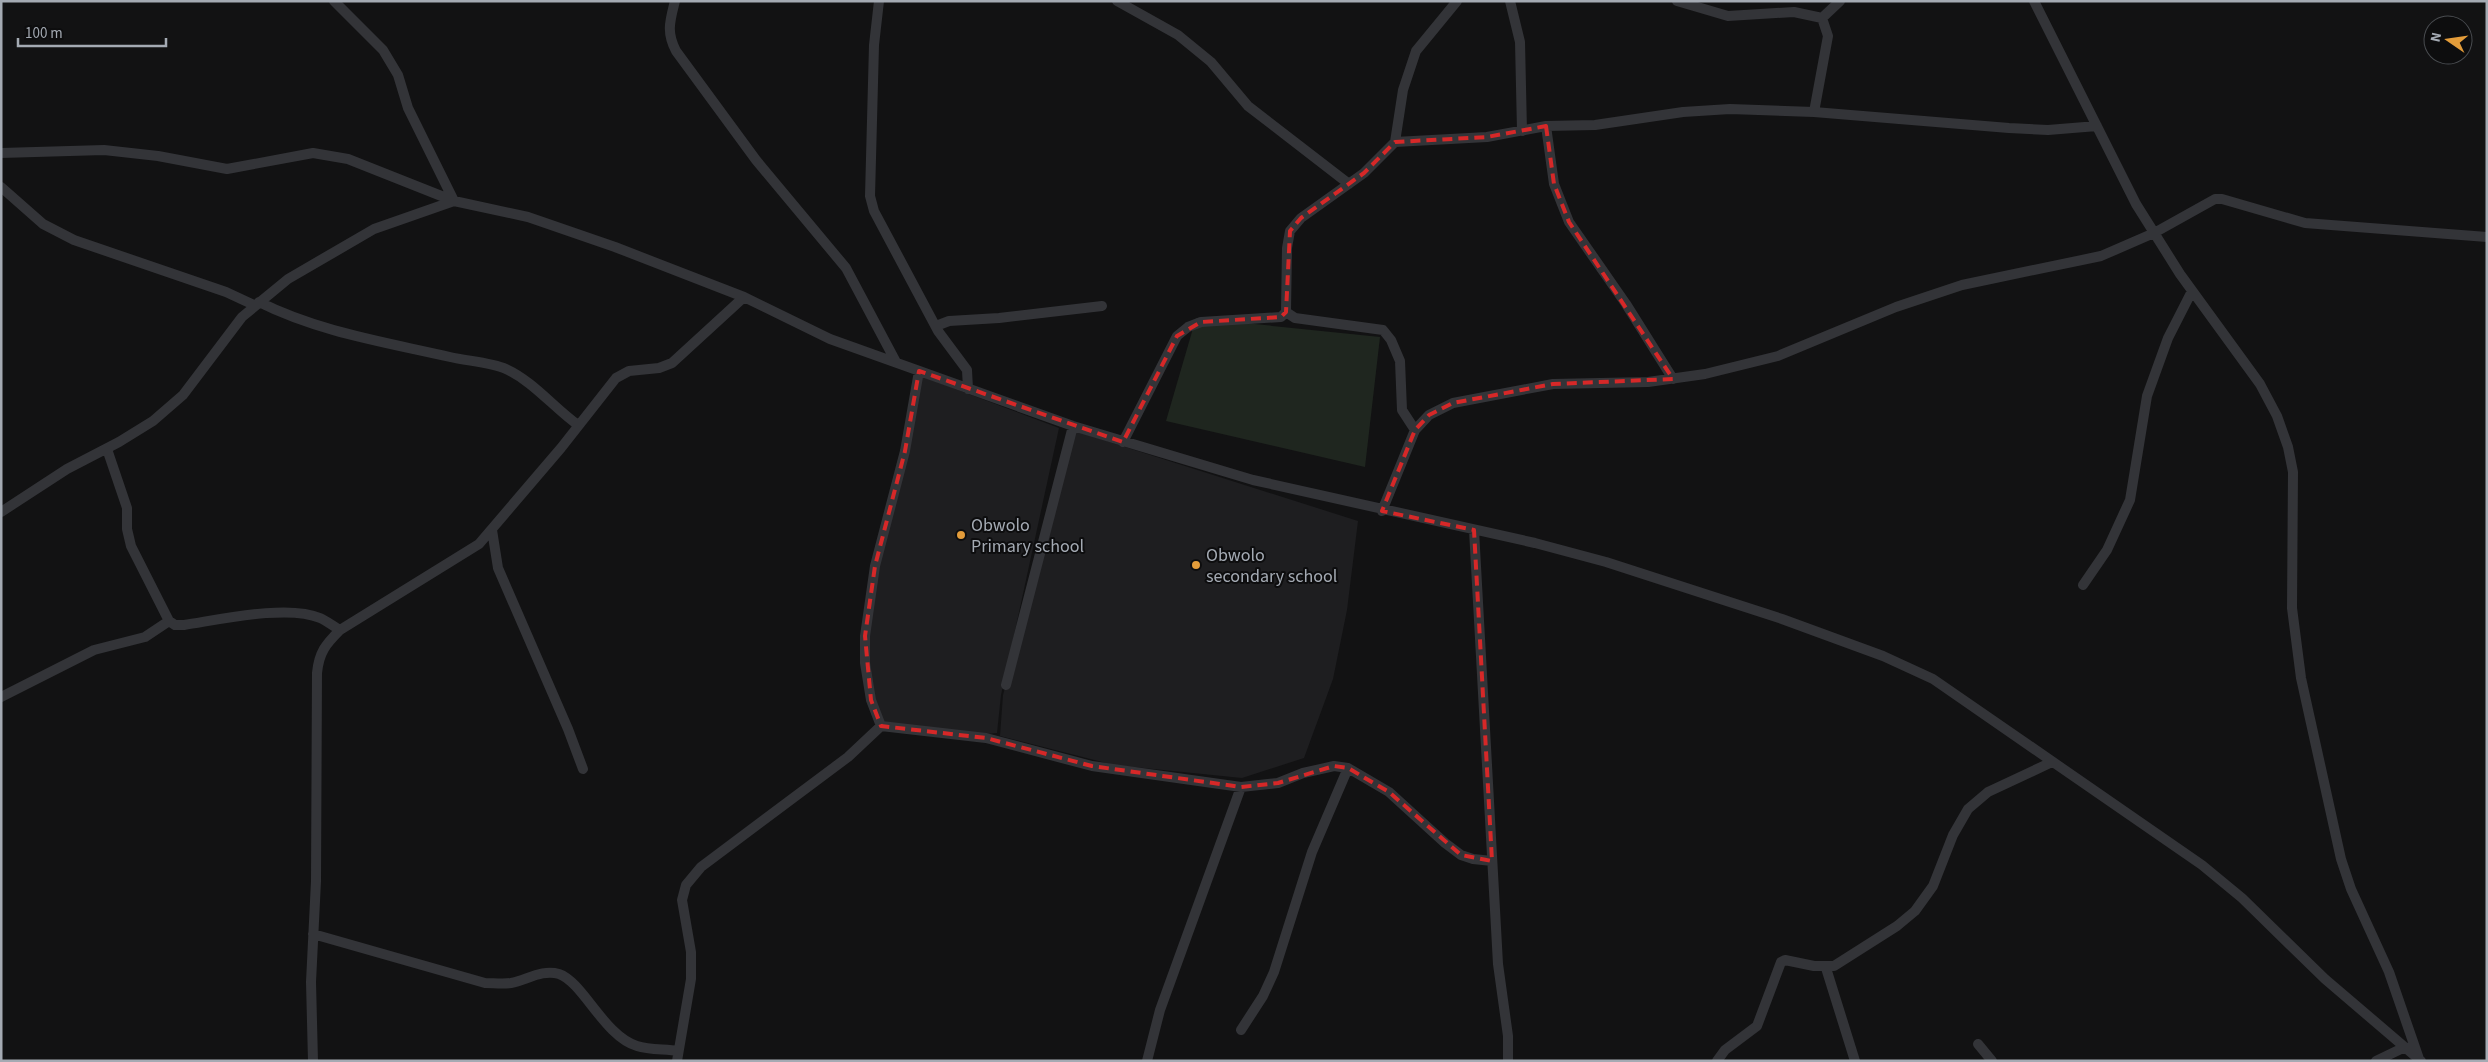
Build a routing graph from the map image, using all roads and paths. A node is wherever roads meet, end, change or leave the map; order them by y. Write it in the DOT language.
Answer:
graph roads {
  1 [pos="334,1"];
  2 [pos="675,1"];
  3 [pos="879,1"];
  4 [pos="1117,1"];
  5 [pos="1457,1"];
  6 [pos="1510,1"];
  7 [pos="1677,1"];
  8 [pos="1840,1"];
  9 [pos="2034,1"];
  10 [pos="1822,18"];
  11 [pos="1814,112"];
  12 [pos="1546,126"];
  13 [pos="2097,126"];
  14 [pos="1522,131"];
  15 [pos="1395,142"];
  16 [pos="1,153"];
  17 [pos="1349,184"];
  18 [pos="1,187"];
  19 [pos="454,201"];
  20 [pos="2154,233"];
  21 [pos="2487,237"];
  22 [pos="2192,290"];
  23 [pos="744,297"];
  24 [pos="256,304"];
  25 [pos="1102,306"];
  26 [pos="1286,312"];
  27 [pos="936,326"];
  28 [pos="896,362"];
  29 [pos="919,371"];
  30 [pos="1673,379"];
  31 [pos="968,389"];
  32 [pos="578,425"];
  33 [pos="1073,426"];
  34 [pos="1414,430"];
  35 [pos="1123,442"];
  36 [pos="107,449"];
  37 [pos="1382,511"];
  38 [pos="1,512"];
  39 [pos="492,530"];
  40 [pos="1474,530"];
  41 [pos="2083,586"];
  42 [pos="168,621"];
  43 [pos="340,630"];
  44 [pos="1006,685"];
  45 [pos="1,697"];
  46 [pos="881,726"];
  47 [pos="2052,762"];
  48 [pos="1348,768"];
  49 [pos="583,769"];
  50 [pos="1241,787"];
  51 [pos="1492,861"];
  52 [pos="314,934"];
  53 [pos="1826,968"];
  54 [pos="1241,1030"];
  55 [pos="1978,1044"];
  56 [pos="2405,1047"];
  57 [pos="678,1056"];
  58 [pos="2420,1060"];
  59 [pos="313,1061"];
  60 [pos="1147,1061"];
  61 [pos="1508,1061"];
  62 [pos="1717,1061"];
  63 [pos="1855,1061"];
  64 [pos="1992,1061"];
  65 [pos="2376,1061"];
  1 -- 19 [label="street"];
  2 -- 28 [label="street"];
  3 -- 27 [label="street"];
  4 -- 17 [label="street"];
  5 -- 15 [label="street"];
  6 -- 14 [label="street"];
  7 -- 10 [label="street"];
  8 -- 10 [label="street"];
  9 -- 13 [label="street"];
  10 -- 11 [label="street"];
  11 -- 12 [label="street"];
  11 -- 13 [label="street"];
  12 -- 14 [label="street"];
  12 -- 30 [label="street"];
  13 -- 20 [label="street"];
  14 -- 15 [label="street"];
  15 -- 17 [label="street"];
  16 -- 19 [label="street"];
  17 -- 26 [label="street"];
  18 -- 24 [label="street"];
  19 -- 23 [label="street"];
  19 -- 24 [label="street"];
  20 -- 21 [label="street"];
  20 -- 22 [label="street"];
  20 -- 30 [label="street"];
  22 -- 41 [label="street"];
  22 -- 58 [label="street"];
  23 -- 28 [label="street"];
  23 -- 32 [label="street"];
  24 -- 32 [label="street"];
  24 -- 36 [label="street"];
  25 -- 27 [label="street"];
  26 -- 34 [label="street"];
  26 -- 35 [label="street"];
  27 -- 31 [label="street"];
  28 -- 29 [label="street"];
  29 -- 31 [label="street"];
  29 -- 46 [label="street"];
  30 -- 34 [label="street"];
  31 -- 33 [label="street"];
  32 -- 39 [label="street"];
  33 -- 35 [label="street"];
  33 -- 44 [label="street"];
  34 -- 37 [label="street"];
  35 -- 37 [label="street"];
  36 -- 38 [label="street"];
  36 -- 42 [label="street"];
  37 -- 40 [label="street"];
  39 -- 43 [label="street"];
  39 -- 49 [label="street"];
  40 -- 47 [label="street"];
  40 -- 51 [label="street"];
  42 -- 43 [label="street"];
  42 -- 45 [label="street"];
  43 -- 52 [label="street"];
  46 -- 50 [label="street"];
  46 -- 57 [label="street"];
  47 -- 53 [label="street"];
  47 -- 56 [label="street"];
  48 -- 50 [label="street"];
  48 -- 51 [label="street"];
  48 -- 54 [label="street"];
  50 -- 60 [label="street"];
  51 -- 61 [label="street"];
  52 -- 57 [label="street"];
  52 -- 59 [label="street"];
  53 -- 62 [label="street"];
  53 -- 63 [label="street"];
  55 -- 64 [label="street"];
  56 -- 58 [label="street"];
  56 -- 65 [label="street"];
}
